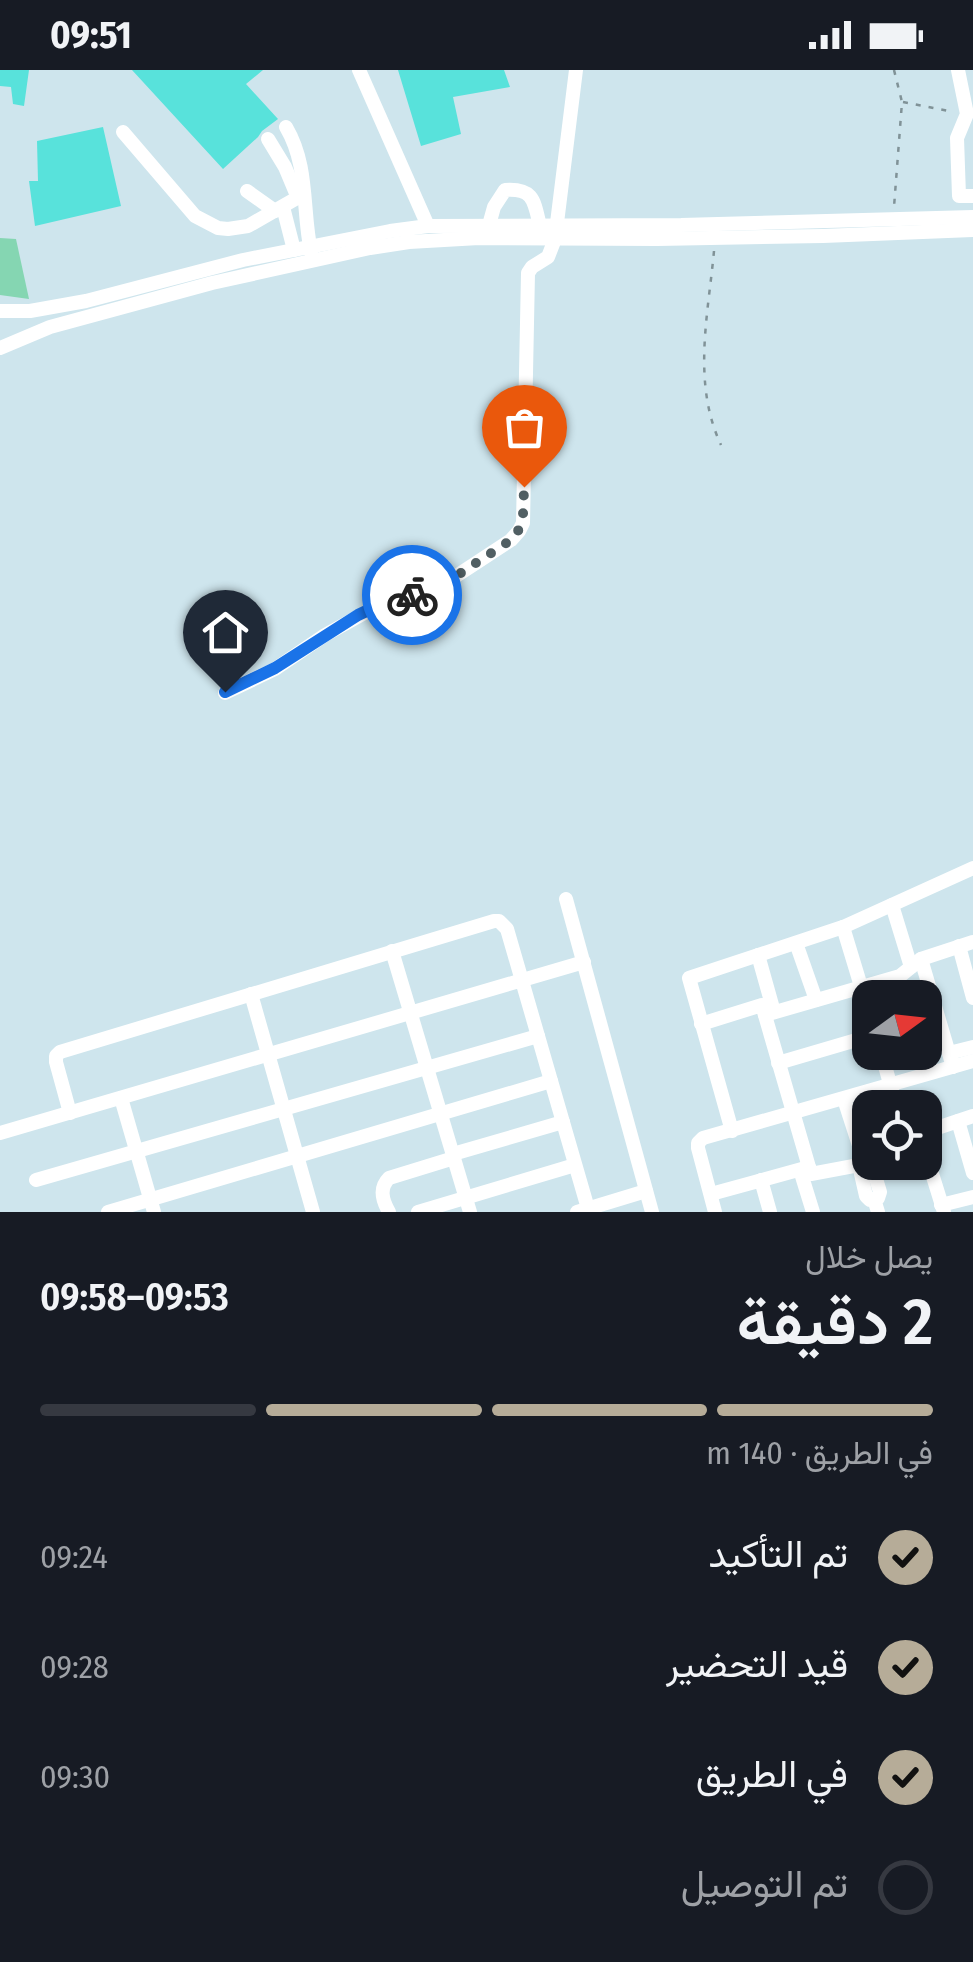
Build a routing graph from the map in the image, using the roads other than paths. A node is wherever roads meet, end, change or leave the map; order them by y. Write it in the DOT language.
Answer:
graph roads {
  1 [pos="359,70"];
  2 [pos="576,70"];
  3 [pos="958,70"];
  4 [pos="970,114"];
  5 [pos="286,127"];
  6 [pos="123,132"];
  7 [pos="268,139"];
  8 [pos="246,190"];
  9 [pos="301,196"];
  10 [pos="973,196"];
  11 [pos="279,209"];
  12 [pos="973,216"];
  13 [pos="489,224"];
  14 [pos="428,226"];
  15 [pos="540,226"];
  16 [pos="973,230"];
  17 [pos="556,232"];
  18 [pos="306,252"];
  19 [pos="0,311"];
  20 [pos="0,348"];
  21 [pos="225,692"];
  22 [pos="973,868"];
  23 [pos="566,899"];
  24 [pos="892,905"];
  25 [pos="844,927"];
  26 [pos="796,943"];
  27 [pos="966,944"];
  28 [pos="392,952"];
  29 [pos="758,955"];
  30 [pos="584,962"];
  31 [pos="916,963"];
  32 [pos="522,980"];
  33 [pos="860,980"];
  34 [pos="887,980"];
  35 [pos="921,980"];
  36 [pos="852,991"];
  37 [pos="250,994"];
  38 [pos="973,998"];
  39 [pos="816,1000"];
  40 [pos="411,1013"];
  41 [pos="769,1013"];
  42 [pos="701,1024"];
  43 [pos="538,1036"];
  44 [pos="852,1041"];
  45 [pos="942,1042"];
  46 [pos="973,1047"];
  47 [pos="268,1054"];
  48 [pos="951,1060"];
  49 [pos="973,1061"];
  50 [pos="778,1063"];
  51 [pos="427,1068"];
  52 [pos="886,1070"];
  53 [pos="550,1081"];
  54 [pos="890,1084"];
  55 [pos="892,1090"];
  56 [pos="121,1098"];
  57 [pos="844,1099"];
  58 [pos="284,1109"];
  59 [pos="70,1112"];
  60 [pos="793,1113"];
  61 [pos="441,1114"];
  62 [pos="966,1119"];
  63 [pos="562,1122"];
  64 [pos="852,1122"];
  65 [pos="942,1127"];
  66 [pos="732,1131"];
  67 [pos="0,1133"];
  68 [pos="136,1151"];
  69 [pos="297,1156"];
  70 [pos="453,1156"];
  71 [pos="575,1165"];
  72 [pos="852,1166"];
  73 [pos="804,1169"];
  74 [pos="973,1173"];
  75 [pos="36,1180"];
  76 [pos="760,1180"];
  77 [pos="874,1180"];
  78 [pos="934,1180"];
  79 [pos="646,1191"];
  80 [pos="711,1194"];
  81 [pos="973,1196"];
  82 [pos="468,1205"];
  83 [pos="152,1206"];
  84 [pos="876,1206"];
  85 [pos="943,1209"];
  86 [pos="584,1211"];
  87 [pos="108,1212"];
  88 [pos="313,1212"];
  89 [pos="388,1212"];
  90 [pos="418,1212"];
  91 [pos="652,1212"];
  92 [pos="716,1212"];
  93 [pos="770,1212"];
  94 [pos="813,1212"];
  1 -- 14 [label="street"];
  2 -- 17 [label="street"];
  3 -- 4 [label="street"];
  4 -- 10 [label="street"];
  5 -- 9 [label="street"];
  6 -- 11 [label="street"];
  7 -- 9 [label="street"];
  8 -- 11 [label="street"];
  9 -- 11 [label="street"];
  9 -- 18 [label="street"];
  11 -- 18 [label="street"];
  12 -- 17 [label="street"];
  13 -- 14 [label="street"];
  13 -- 15 [label="street"];
  13 -- 15 [label="street"];
  14 -- 18 [label="street"];
  15 -- 17 [label="street"];
  16 -- 17 [label="street"];
  17 -- 18 [label="street"];
  17 -- 21 [label="street"];
  18 -- 19 [label="street"];
  18 -- 20 [label="street"];
  22 -- 24 [label="street"];
  23 -- 30 [label="street"];
  24 -- 25 [label="street"];
  24 -- 31 [label="street"];
  25 -- 26 [label="street"];
  25 -- 33 [label="street"];
  26 -- 29 [label="street"];
  26 -- 39 [label="street"];
  27 -- 31 [label="street"];
  27 -- 38 [label="street"];
  28 -- 32 [label="street"];
  28 -- 37 [label="street"];
  28 -- 40 [label="street"];
  29 -- 41 [label="street"];
  29 -- 42 [label="street"];
  30 -- 32 [label="street"];
  30 -- 79 [label="street"];
  31 -- 34 [label="street"];
  31 -- 35 [label="street"];
  32 -- 40 [label="street"];
  32 -- 43 [label="street"];
  36 -- 39 [label="street"];
  37 -- 47 [label="street"];
  37 -- 59 [label="street"];
  39 -- 41 [label="street"];
  40 -- 47 [label="street"];
  40 -- 51 [label="street"];
  41 -- 42 [label="street"];
  41 -- 50 [label="street"];
  42 -- 66 [label="street"];
  43 -- 51 [label="street"];
  43 -- 53 [label="street"];
  44 -- 50 [label="street"];
  45 -- 48 [label="street"];
  46 -- 48 [label="street"];
  47 -- 56 [label="street"];
  47 -- 58 [label="street"];
  48 -- 49 [label="street"];
  48 -- 54 [label="street"];
  50 -- 60 [label="street"];
  51 -- 58 [label="street"];
  51 -- 61 [label="street"];
  52 -- 54 [label="street"];
  53 -- 61 [label="street"];
  53 -- 63 [label="street"];
  54 -- 55 [label="street"];
  54 -- 57 [label="street"];
  56 -- 59 [label="street"];
  56 -- 68 [label="street"];
  57 -- 60 [label="street"];
  57 -- 64 [label="street"];
  58 -- 68 [label="street"];
  58 -- 69 [label="street"];
  59 -- 67 [label="street"];
  60 -- 66 [label="street"];
  60 -- 73 [label="street"];
  61 -- 69 [label="street"];
  61 -- 70 [label="street"];
  62 -- 65 [label="street"];
  62 -- 74 [label="street"];
  63 -- 70 [label="street"];
  63 -- 71 [label="street"];
  66 -- 80 [label="street"];
  68 -- 75 [label="street"];
  68 -- 83 [label="street"];
  69 -- 83 [label="street"];
  69 -- 88 [label="street"];
  70 -- 82 [label="street"];
  70 -- 89 [label="street"];
  71 -- 82 [label="street"];
  71 -- 86 [label="street"];
  72 -- 73 [label="street"];
  73 -- 76 [label="street"];
  73 -- 94 [label="street"];
  76 -- 80 [label="street"];
  76 -- 93 [label="street"];
  77 -- 84 [label="street"];
  78 -- 85 [label="street"];
  79 -- 86 [label="street"];
  79 -- 91 [label="street"];
  80 -- 92 [label="street"];
  81 -- 85 [label="street"];
  82 -- 90 [label="street"];
  83 -- 87 [label="street"];
}
